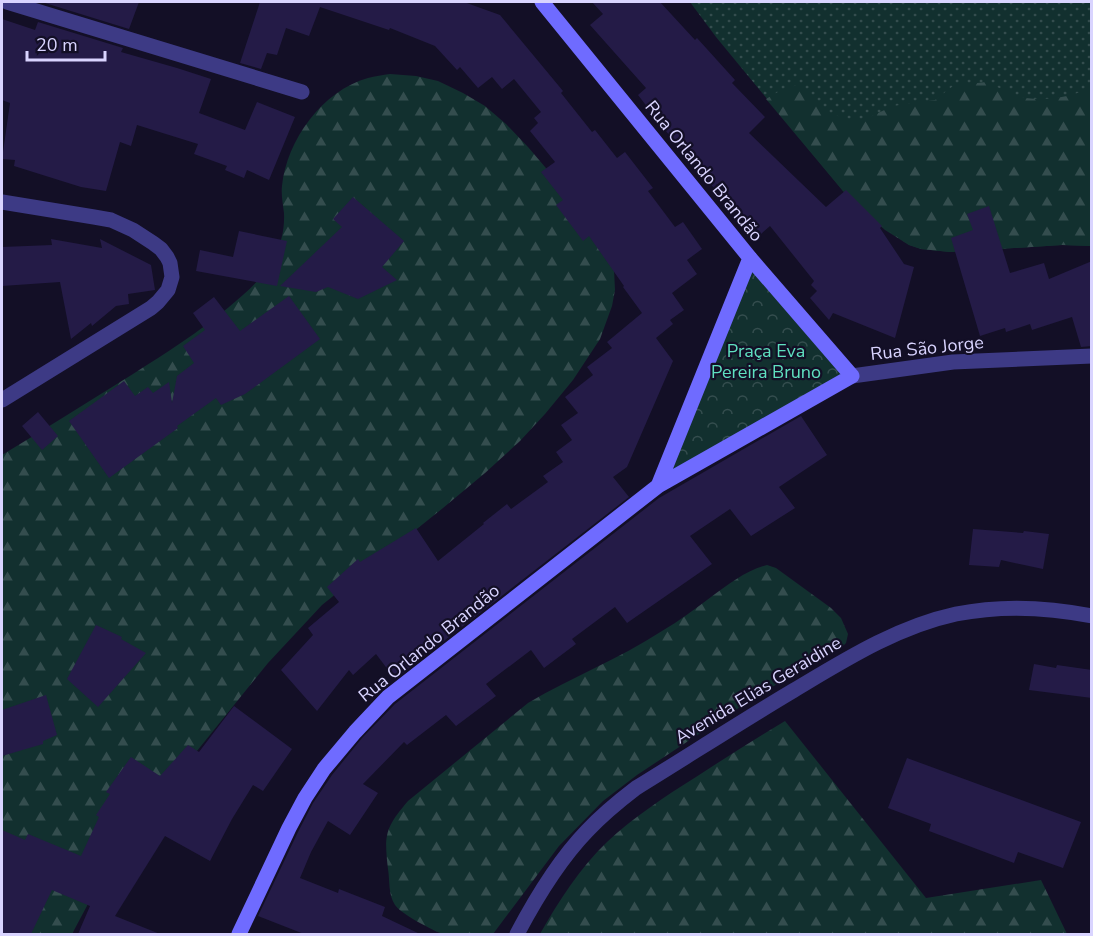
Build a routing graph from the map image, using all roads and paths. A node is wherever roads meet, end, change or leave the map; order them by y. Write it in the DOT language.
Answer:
graph roads {
  1 [pos="7,2"];
  2 [pos="542,2"];
  3 [pos="302,92"];
  4 [pos="2,202"];
  5 [pos="750,258"];
  6 [pos="1092,356"];
  7 [pos="852,376"];
  8 [pos="2,400"];
  9 [pos="658,486"];
  10 [pos="1092,616"];
  11 [pos="239,934"];
  12 [pos="517,934"];
  1 -- 3 [label="street"];
  2 -- 5 [label="street, Rua Orlando Brandão"];
  4 -- 8 [label="street"];
  5 -- 7 [label="street, Rua São Jorge"];
  5 -- 9 [label="street, Rua Orlando Brandão"];
  6 -- 7 [label="street, Rua São Jorge"];
  7 -- 9 [label="street, Rua Orlando Brandão"];
  9 -- 11 [label="street, Rua Orlando Brandão"];
  10 -- 12 [label="street, Avenida Elias Geraidine"];
}
